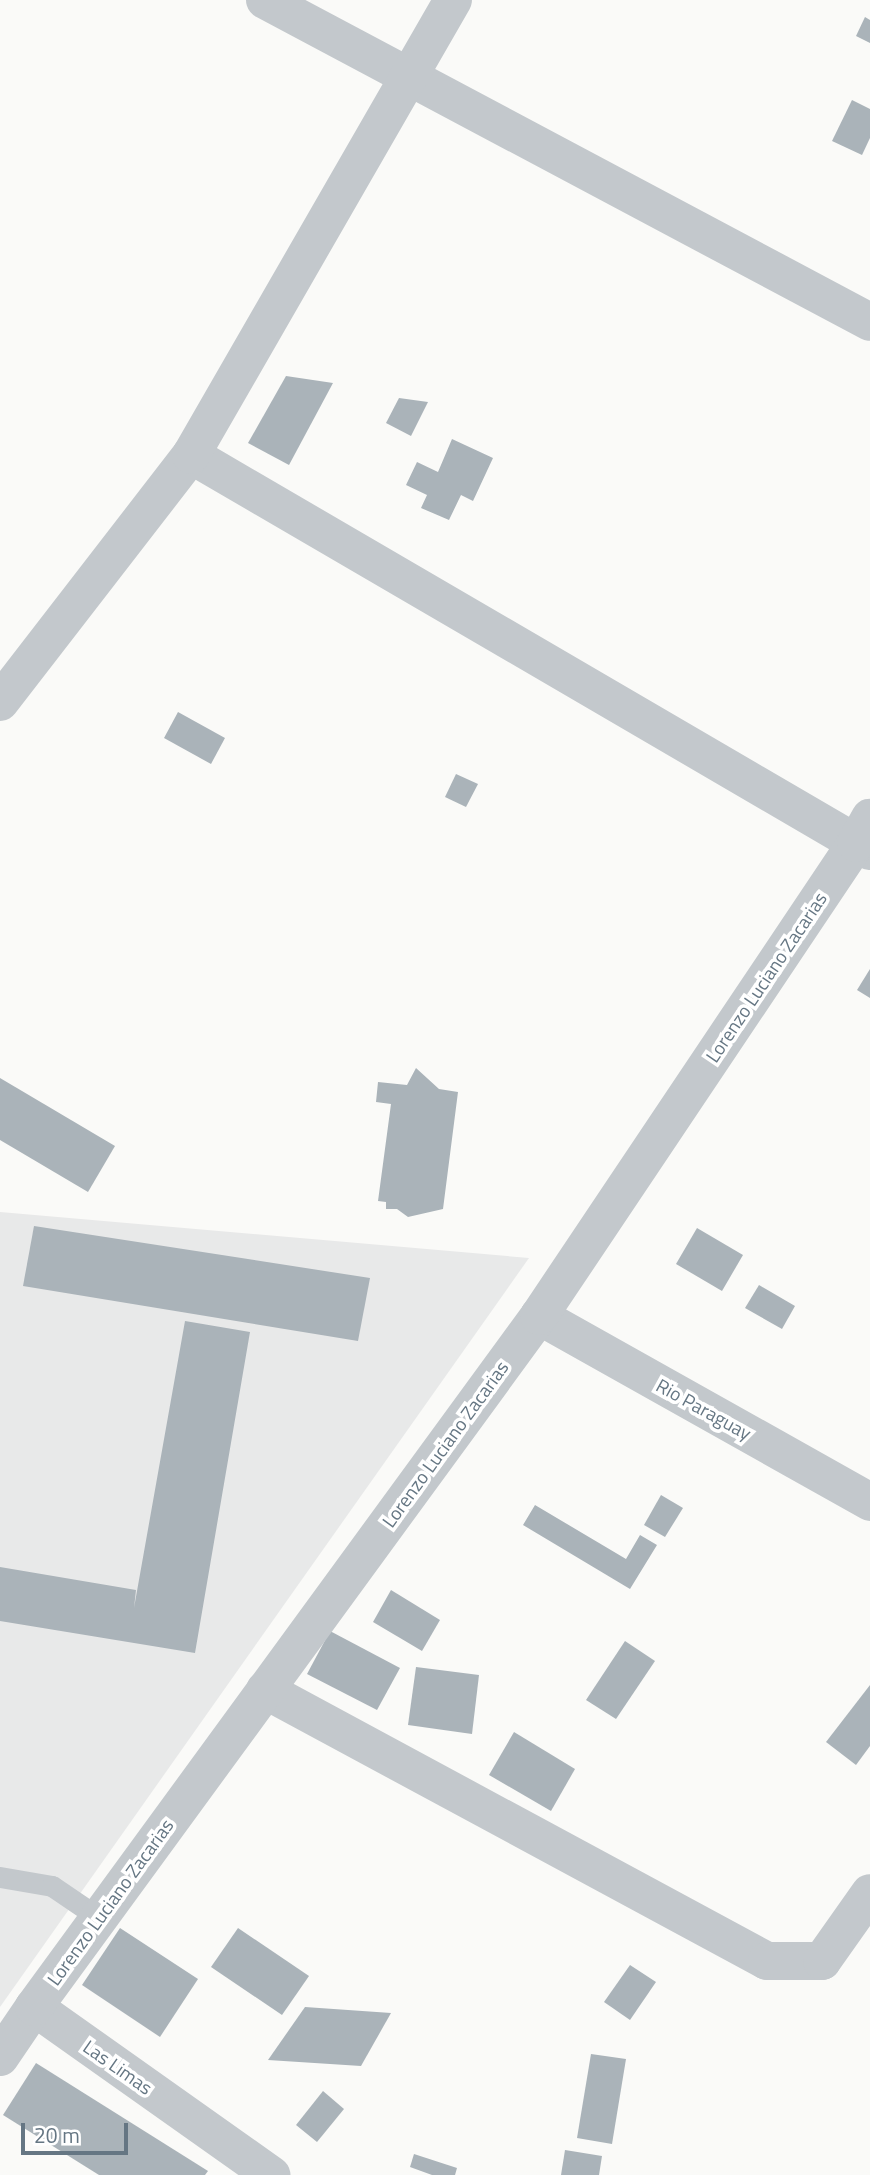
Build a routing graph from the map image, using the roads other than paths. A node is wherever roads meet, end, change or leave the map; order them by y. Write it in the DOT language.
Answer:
graph roads {
  1 [pos="265,0"];
  2 [pos="453,0"];
  3 [pos="411,76"];
  4 [pos="870,322"];
  5 [pos="191,455"];
  6 [pos="0,702"];
  7 [pos="865,837"];
  8 [pos="539,1317"];
  9 [pos="870,1502"];
  10 [pos="265,1690"];
  11 [pos="0,1877"];
  12 [pos="870,1893"];
  13 [pos="99,1918"];
  14 [pos="34,2007"];
  15 [pos="0,2057"];
  16 [pos="271,2175"];
  1 -- 3 [label="street"];
  2 -- 3 [label="street"];
  3 -- 4 [label="street"];
  3 -- 5 [label="street"];
  5 -- 6 [label="street"];
  5 -- 7 [label="street"];
  7 -- 8 [label="street, Lorenzo Luciano Zacarias"];
  8 -- 9 [label="street, Rio Paraguay"];
  8 -- 10 [label="street, Lorenzo Luciano Zacarias"];
  10 -- 12 [label="street"];
  10 -- 13 [label="street, Lorenzo Luciano Zacarias"];
  11 -- 13 [label="lane"];
  13 -- 14 [label="street, Lorenzo Luciano Zacarias"];
  14 -- 15 [label="street, Lorenzo Luciano Zacarias"];
  14 -- 16 [label="street, Las Limas"];
}
